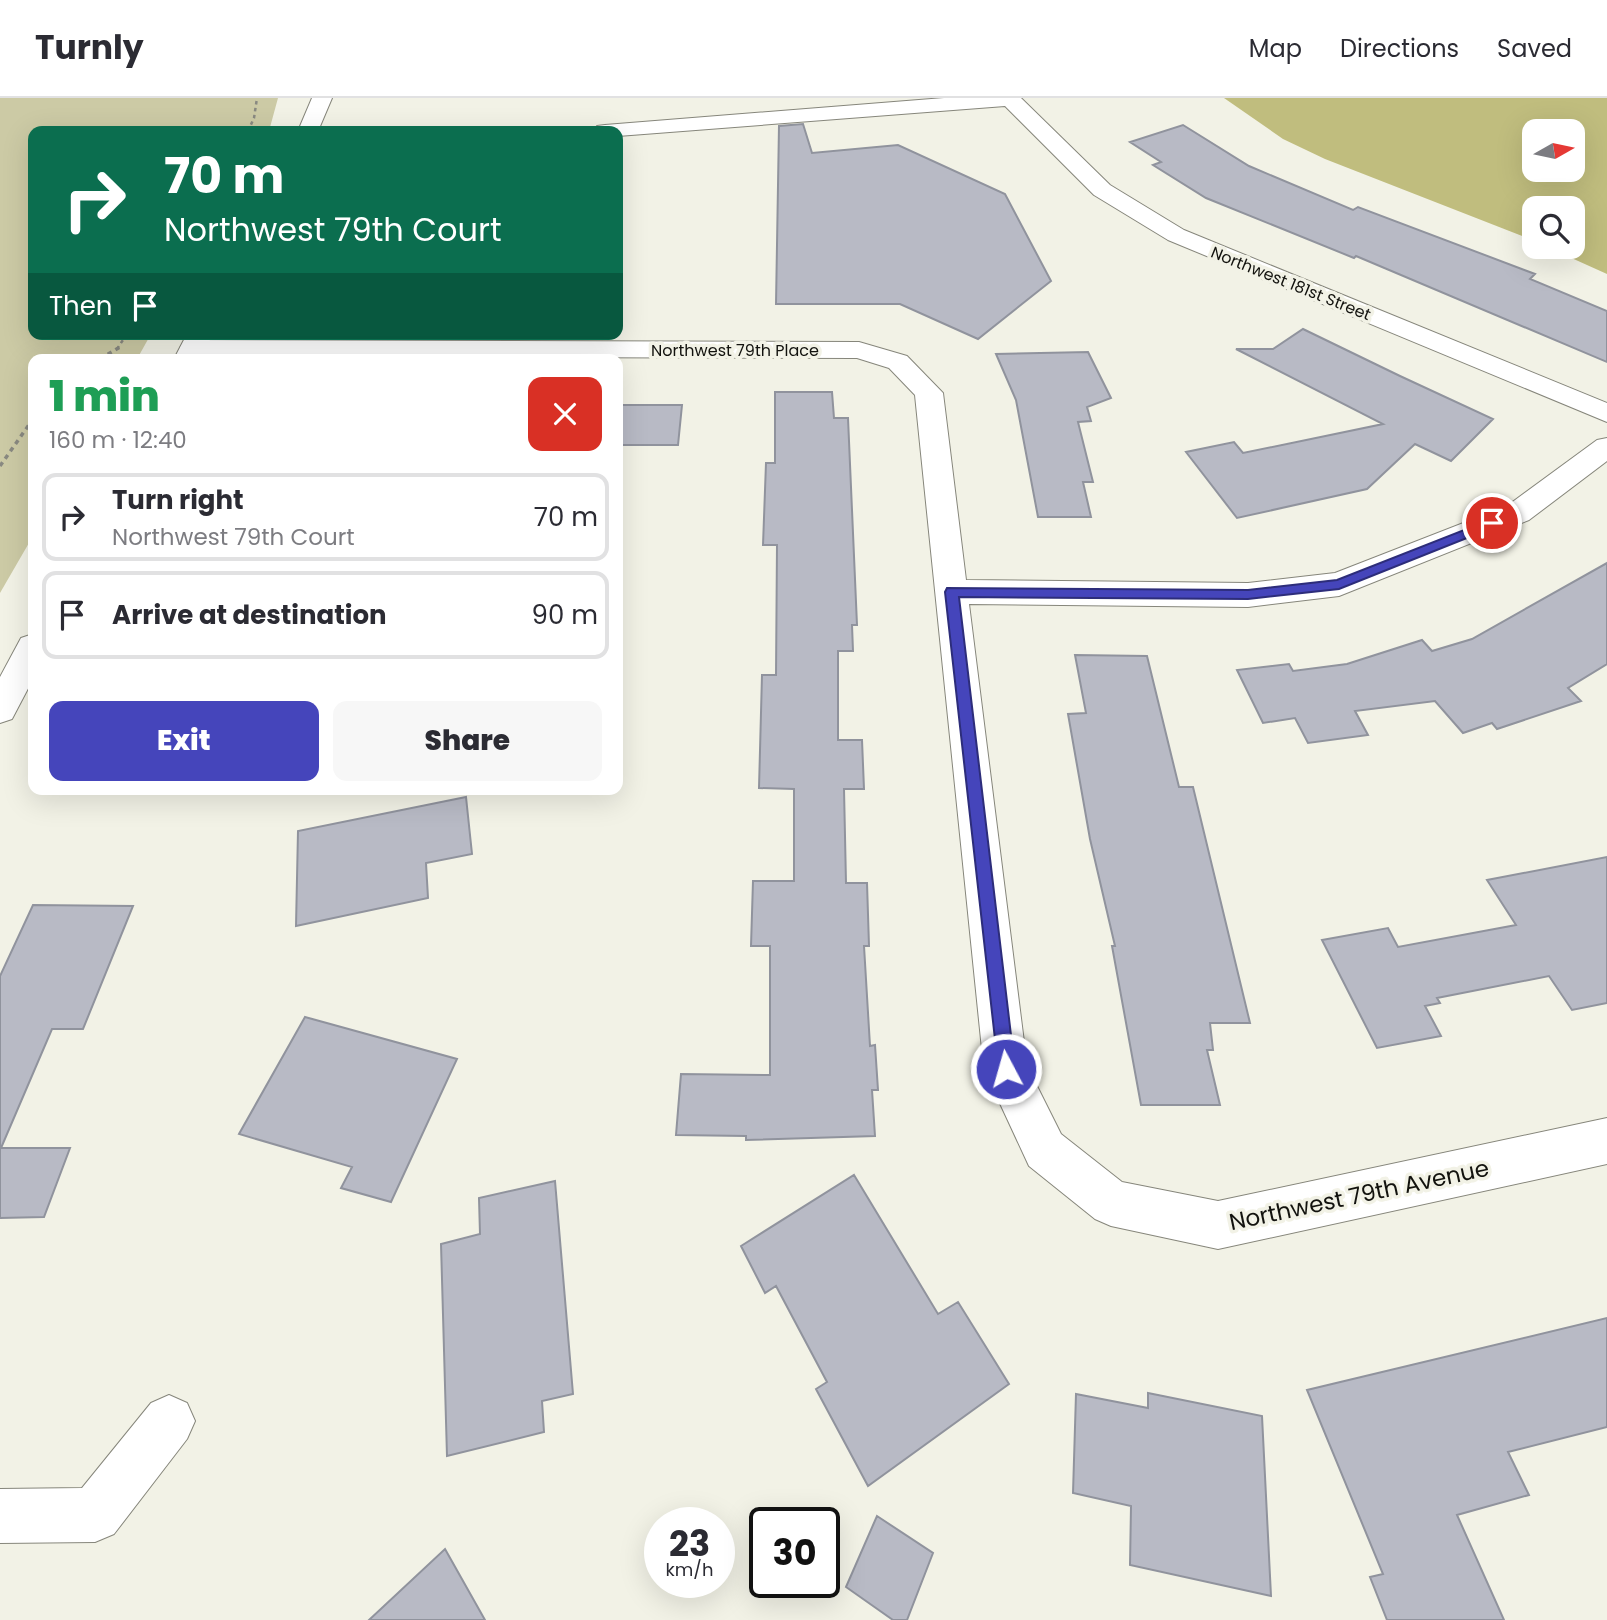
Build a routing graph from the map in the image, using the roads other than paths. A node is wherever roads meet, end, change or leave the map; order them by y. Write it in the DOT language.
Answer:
graph roads {
  1 [pos="322,98"];
  2 [pos="1009,99"];
  3 [pos="310,126"];
  4 [pos="623,130"];
  5 [pos="193,347"];
  6 [pos="1607,413"];
  7 [pos="1607,447"];
  8 [pos="951,592"];
  9 [pos="28,658"];
  10 [pos="0,709"];
  11 [pos="1607,1141"];
  12 [pos="169,1421"];
  13 [pos="0,1516"];
  1 -- 3 [label="street"];
  2 -- 4 [label="street"];
  2 -- 6 [label="street, Northwest 181st Street"];
  5 -- 8 [label="street, Northwest 79th Place"];
  7 -- 8 [label="street"];
  8 -- 11 [label="street, Northwest 79th Avenue"];
  9 -- 10 [label="street"];
  12 -- 13 [label="street"];
}
